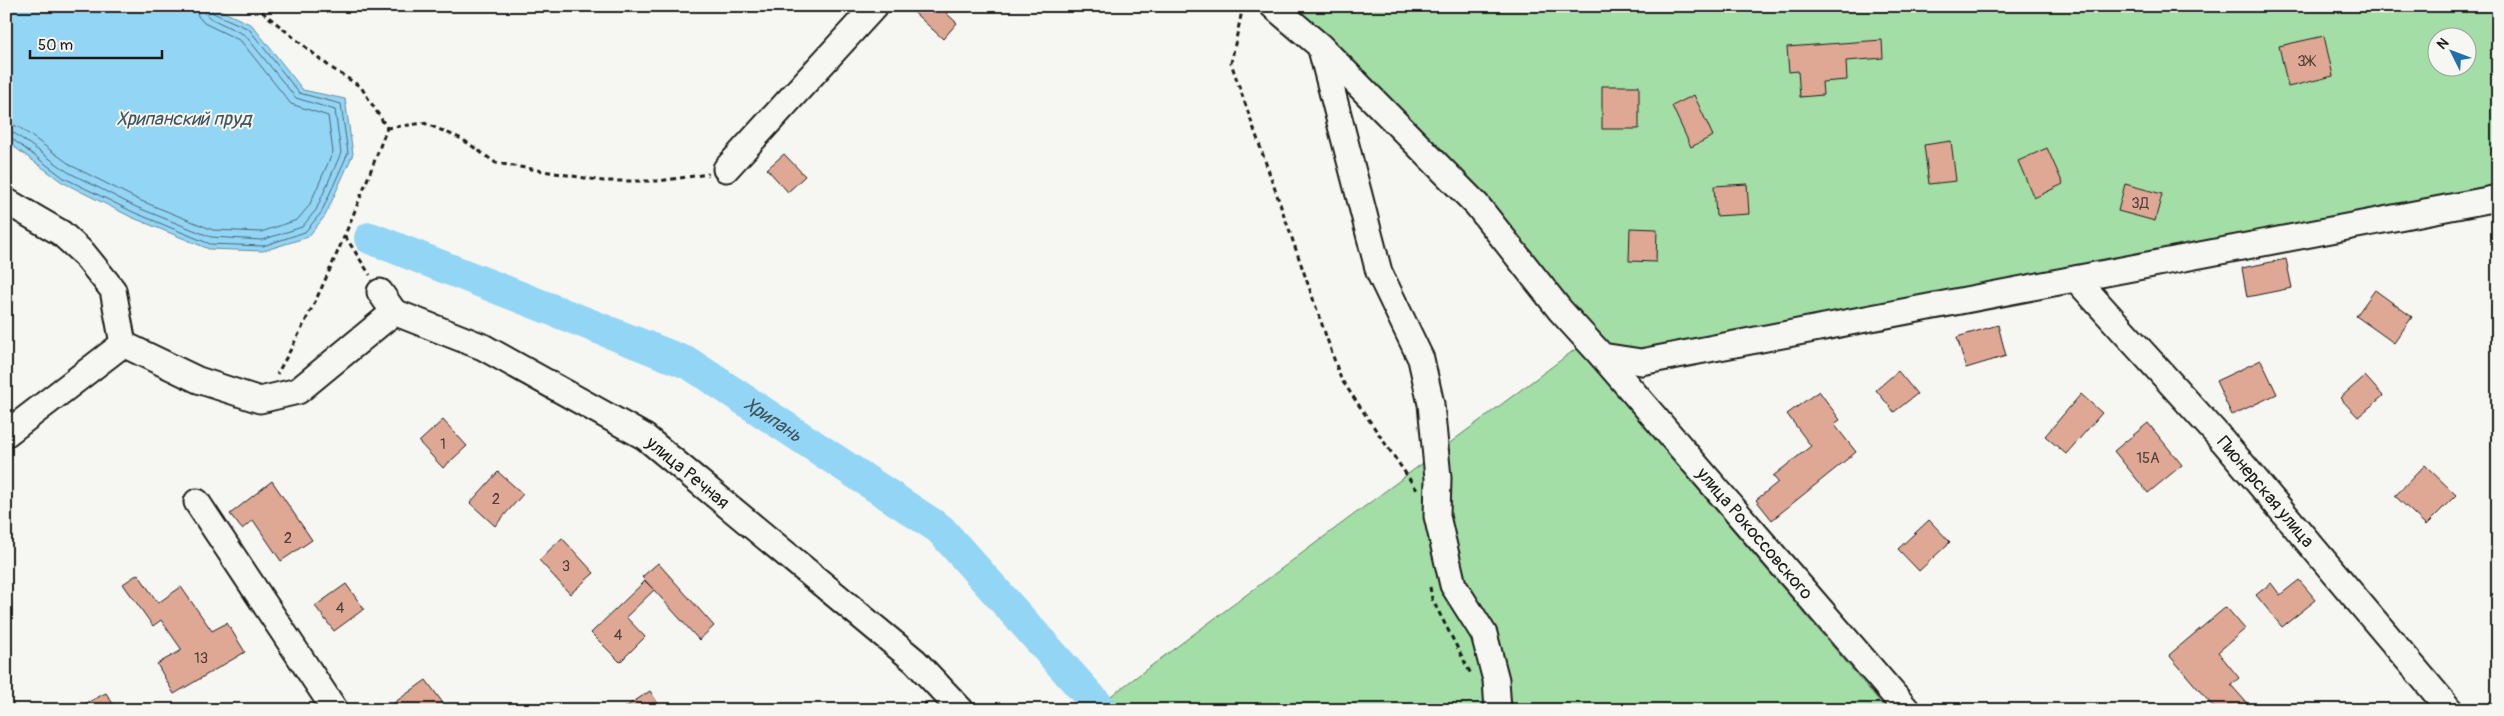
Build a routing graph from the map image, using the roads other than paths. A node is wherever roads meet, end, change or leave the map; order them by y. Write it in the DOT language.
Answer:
graph roads {
  1 [pos="874,6"];
  2 [pos="1273,6"];
  3 [pos="1320,46"];
  4 [pos="726,169"];
  5 [pos="2498,198"];
  6 [pos="6,201"];
  7 [pos="2076,279"];
  8 [pos="380,292"];
  9 [pos="394,312"];
  10 [pos="122,344"];
  11 [pos="1602,356"];
  12 [pos="6,434"];
  13 [pos="197,502"];
  14 [pos="336,710"];
  15 [pos="962,710"];
  16 [pos="1498,710"];
  17 [pos="1907,710"];
  18 [pos="2450,710"];
  1 -- 4 [label="street"];
  2 -- 3 [label="street, улица Рокоссовского"];
  3 -- 11 [label="street, улица Рокоссовского"];
  3 -- 16 [label="street"];
  5 -- 7 [label="street"];
  6 -- 10 [label="street"];
  7 -- 11 [label="street"];
  7 -- 18 [label="street, Пионерская улица"];
  8 -- 9 [label="street"];
  9 -- 10 [label="street"];
  9 -- 15 [label="street, улица Речная"];
  10 -- 12 [label="street"];
  11 -- 17 [label="street, улица Рокоссовского"];
  13 -- 14 [label="street"];
}
